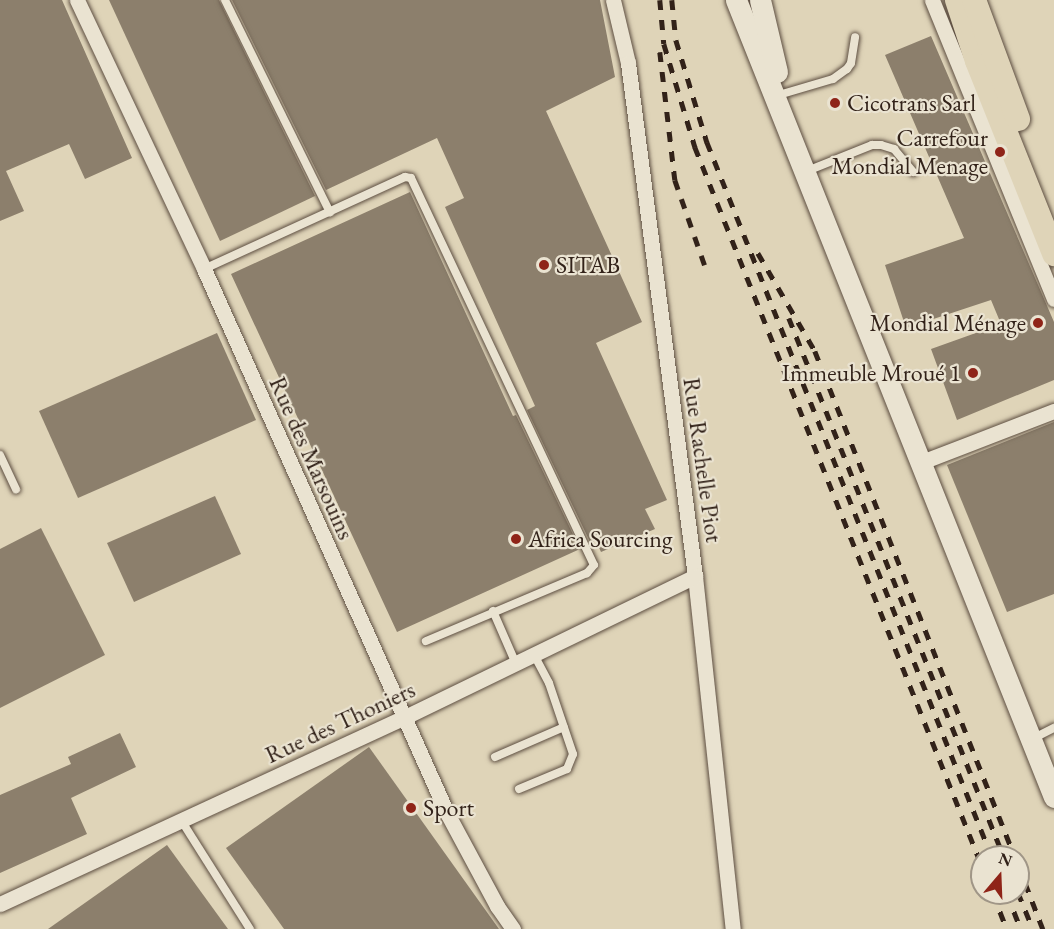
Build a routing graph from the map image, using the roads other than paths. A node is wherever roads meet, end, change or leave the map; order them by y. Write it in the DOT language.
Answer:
graph roads {
  1 [pos="77,0"];
  2 [pos="225,0"];
  3 [pos="613,0"];
  4 [pos="736,0"];
  5 [pos="760,0"];
  6 [pos="932,0"];
  7 [pos="957,0"];
  8 [pos="974,0"];
  9 [pos="855,37"];
  10 [pos="782,94"];
  11 [pos="994,102"];
  12 [pos="791,134"];
  13 [pos="992,149"];
  14 [pos="806,172"];
  15 [pos="913,172"];
  16 [pos="330,212"];
  17 [pos="1054,213"];
  18 [pos="1054,254"];
  19 [pos="204,269"];
  20 [pos="1054,299"];
  21 [pos="1054,411"];
  22 [pos="0,455"];
  23 [pos="919,463"];
  24 [pos="16,490"];
  25 [pos="695,576"];
  26 [pos="493,611"];
  27 [pos="426,641"];
  28 [pos="534,655"];
  29 [pos="516,664"];
  30 [pos="403,718"];
  31 [pos="564,727"];
  32 [pos="1054,728"];
  33 [pos="1031,740"];
  34 [pos="495,757"];
  35 [pos="519,789"];
  36 [pos="1054,796"];
  37 [pos="180,820"];
  38 [pos="0,904"];
  39 [pos="250,929"];
  40 [pos="513,929"];
  41 [pos="733,929"];
  1 -- 19 [label="street, Rue des Marsouins"];
  2 -- 16 [label="lane"];
  3 -- 25 [label="street, Rue Rachelle Piot"];
  4 -- 12 [label="street"];
  5 -- 10 [label="street"];
  6 -- 13 [label="street"];
  7 -- 11 [label="main road"];
  8 -- 17 [label="main road"];
  9 -- 10 [label="lane"];
  10 -- 12 [label="street"];
  11 -- 13 [label="main road"];
  11 -- 18 [label="main road"];
  12 -- 14 [label="street"];
  13 -- 20 [label="street"];
  14 -- 15 [label="lane"];
  14 -- 23 [label="street"];
  16 -- 19 [label="lane"];
  16 -- 26 [label="lane"];
  19 -- 30 [label="street, Rue des Marsouins"];
  21 -- 23 [label="street"];
  22 -- 24 [label="lane"];
  23 -- 33 [label="street"];
  25 -- 28 [label="street, Rue des Thoniers"];
  25 -- 41 [label="street, Rue Rachelle Piot"];
  26 -- 27 [label="lane"];
  26 -- 29 [label="lane"];
  28 -- 29 [label="street, Rue des Thoniers"];
  28 -- 31 [label="lane"];
  29 -- 30 [label="street, Rue des Thoniers"];
  30 -- 37 [label="street, Rue des Thoniers"];
  30 -- 40 [label="street, Rue des Marsouins"];
  31 -- 34 [label="lane"];
  31 -- 35 [label="lane"];
  32 -- 33 [label="lane"];
  33 -- 36 [label="street"];
  37 -- 38 [label="street, Rue des Thoniers"];
  37 -- 39 [label="lane"];
}
